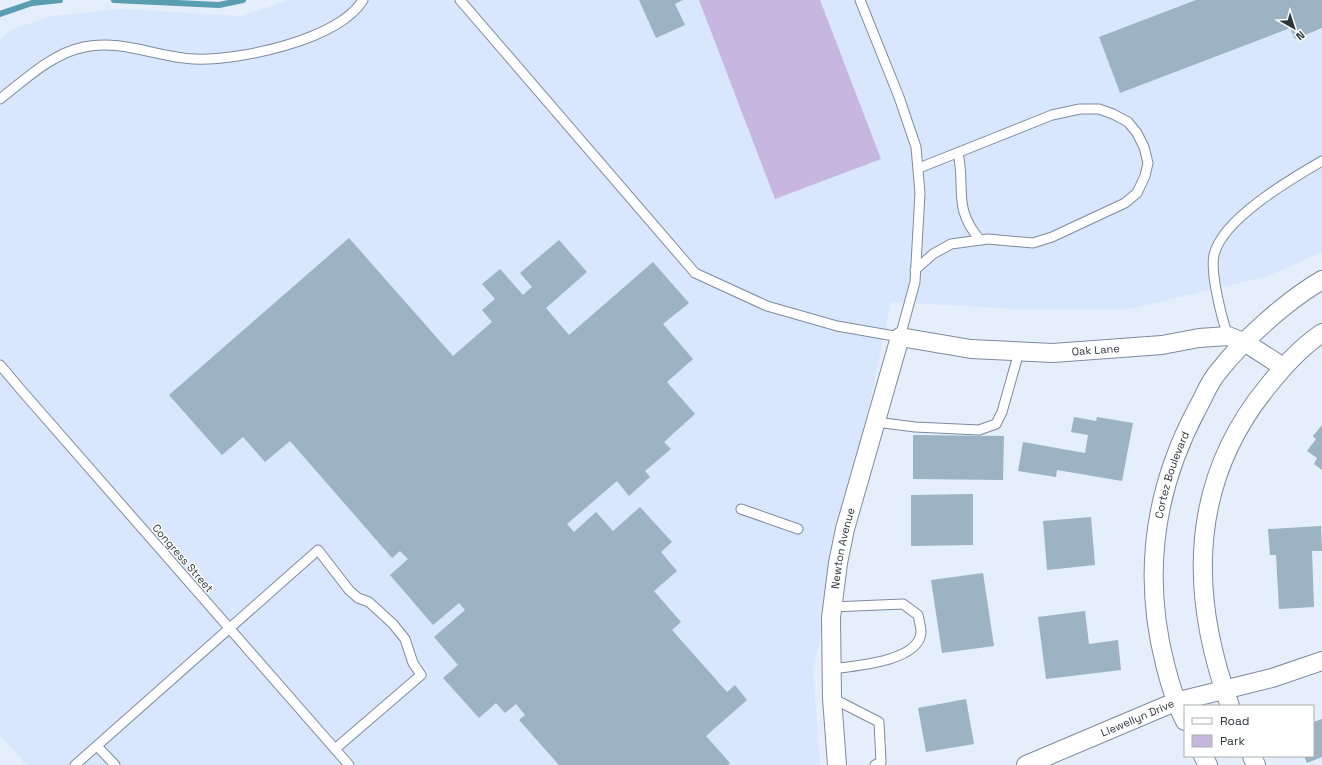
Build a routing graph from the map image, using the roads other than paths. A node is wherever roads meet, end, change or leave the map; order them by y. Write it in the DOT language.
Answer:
graph roads {
  1 [pos="363,0"];
  2 [pos="460,0"];
  3 [pos="860,0"];
  4 [pos="0,99"];
  5 [pos="958,153"];
  6 [pos="1322,161"];
  7 [pos="919,168"];
  8 [pos="980,240"];
  9 [pos="916,270"];
  10 [pos="1322,280"];
  11 [pos="1322,333"];
  12 [pos="1228,336"];
  13 [pos="900,337"];
  14 [pos="1246,342"];
  15 [pos="1019,352"];
  16 [pos="0,365"];
  17 [pos="1283,367"];
  18 [pos="876,422"];
  19 [pos="741,509"];
  20 [pos="798,529"];
  21 [pos="832,607"];
  22 [pos="228,628"];
  23 [pos="1322,661"];
  24 [pos="831,669"];
  25 [pos="832,698"];
  26 [pos="1227,698"];
  27 [pos="1175,702"];
  28 [pos="1184,719"];
  29 [pos="97,746"];
  30 [pos="335,749"];
  31 [pos="75,765"];
  32 [pos="115,765"];
  33 [pos="349,765"];
  34 [pos="837,765"];
  35 [pos="875,765"];
  36 [pos="1026,765"];
  1 -- 4 [label="lane"];
  2 -- 13 [label="lane"];
  3 -- 7 [label="lane"];
  5 -- 7 [label="lane"];
  5 -- 8 [label="lane"];
  5 -- 8 [label="lane"];
  6 -- 12 [label="lane"];
  7 -- 9 [label="lane"];
  8 -- 9 [label="lane"];
  9 -- 13 [label="lane"];
  10 -- 14 [label="street, Cortez Boulevard"];
  11 -- 17 [label="street"];
  12 -- 14 [label="street, Oak Lane"];
  12 -- 15 [label="street, Oak Lane"];
  13 -- 15 [label="street, Oak Lane"];
  13 -- 18 [label="street, Newton Avenue"];
  14 -- 17 [label="street, Oak Lane"];
  14 -- 27 [label="street, Cortez Boulevard"];
  15 -- 18 [label="lane"];
  16 -- 22 [label="lane, Congress Street"];
  17 -- 26 [label="street"];
  18 -- 21 [label="street, Newton Avenue"];
  19 -- 20 [label="lane"];
  21 -- 24 [label="street, Newton Avenue"];
  21 -- 24 [label="lane"];
  22 -- 29 [label="lane"];
  22 -- 30 [label="lane, Congress Street"];
  22 -- 30 [label="lane"];
  23 -- 26 [label="street, Llewellyn Drive"];
  24 -- 25 [label="street, Newton Avenue"];
  25 -- 34 [label="street, Newton Avenue"];
  25 -- 35 [label="lane"];
  26 -- 27 [label="street, Llewellyn Drive"];
  27 -- 28 [label="street, Cortez Boulevard"];
  27 -- 36 [label="street, Llewellyn Drive"];
  29 -- 31 [label="lane"];
  29 -- 32 [label="lane"];
  30 -- 33 [label="lane, Congress Street"];
}
